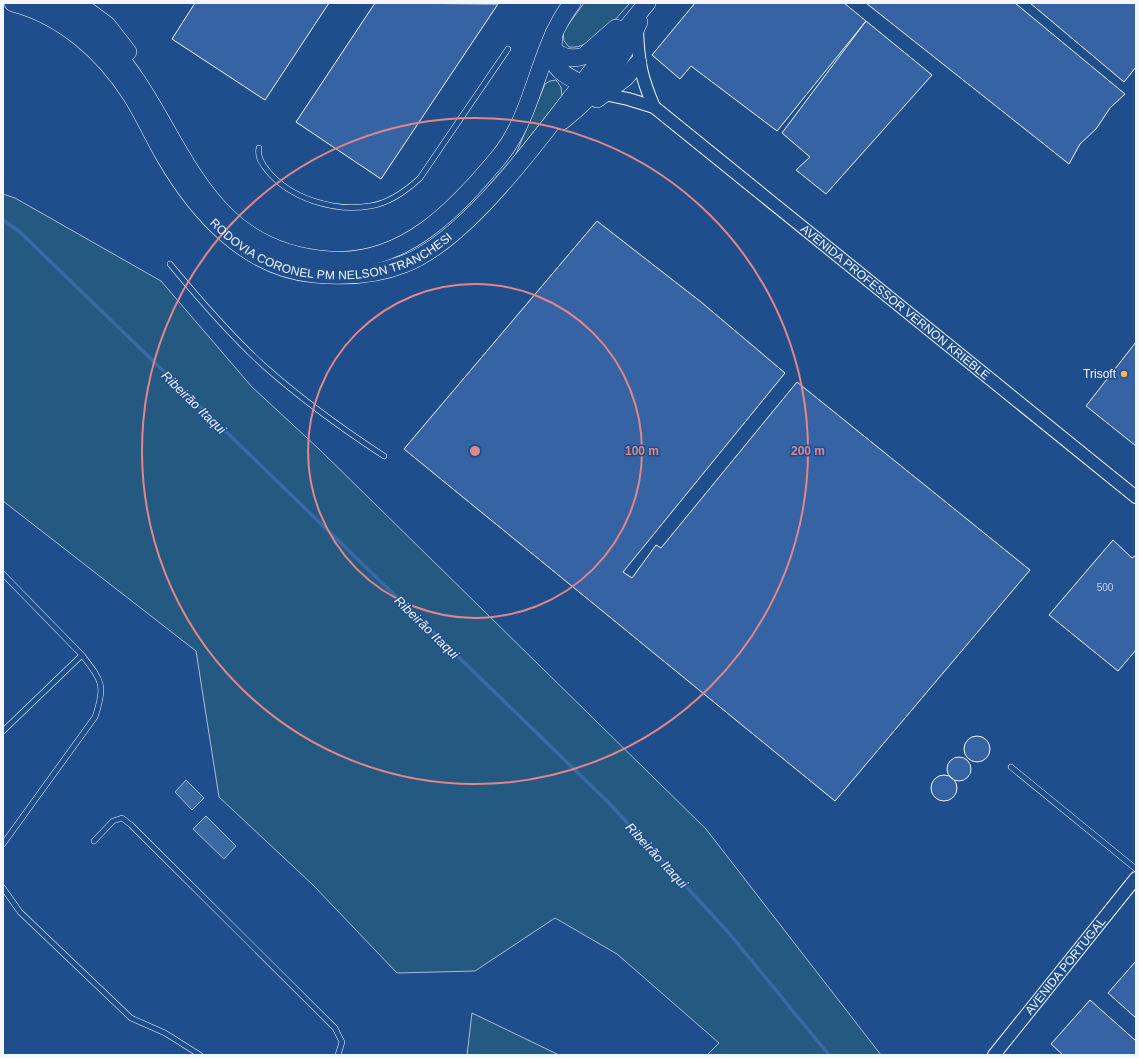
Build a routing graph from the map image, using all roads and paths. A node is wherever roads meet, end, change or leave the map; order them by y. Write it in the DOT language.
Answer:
graph roads {
  1 [pos="13,3"];
  2 [pos="50,3"];
  3 [pos="76,3"];
  4 [pos="572,3"];
  5 [pos="647,3"];
  6 [pos="637,28"];
  7 [pos="554,41"];
  8 [pos="508,49"];
  9 [pos="638,63"];
  10 [pos="594,89"];
  11 [pos="654,107"];
  12 [pos="540,139"];
  13 [pos="259,148"];
  14 [pos="224,216"];
  15 [pos="170,264"];
  16 [pos="384,456"];
  17 [pos="1136,497"];
  18 [pos="3,574"];
  19 [pos="82,655"];
  20 [pos="3,731"];
  21 [pos="1011,767"];
  22 [pos="94,841"];
  23 [pos="3,844"];
  24 [pos="1136,869"];
  25 [pos="1136,878"];
  26 [pos="3,888"];
  27 [pos="200,1055"];
  28 [pos="338,1055"];
  29 [pos="994,1055"];
  1 -- 12 [label="highway, RODOVIA CORONEL PM NELSON TRANCHESI"];
  2 -- 14 [label="highway, RODOVIA CORONEL PM NELSON TRANCHESI"];
  3 -- 14 [label="highway"];
  4 -- 7 [label="highway, RODOVIA CORONEL PM NELSON TRANCHESI"];
  5 -- 6 [label="highway"];
  5 -- 7 [label="highway"];
  5 -- 10 [label="highway, RODOVIA CORONEL PM NELSON TRANCHESI"];
  6 -- 9 [label="street, AVENIDA PROFESSOR VERNON KRIEBLE"];
  6 -- 10 [label="highway"];
  7 -- 10 [label="highway"];
  7 -- 14 [label="highway, RODOVIA CORONEL PM NELSON TRANCHESI"];
  8 -- 13 [label="lane"];
  9 -- 10 [label="highway"];
  9 -- 11 [label="street, AVENIDA PROFESSOR VERNON KRIEBLE"];
  10 -- 11 [label="street, AVENIDA PROFESSOR VERNON KRIEBLE"];
  10 -- 12 [label="highway, RODOVIA CORONEL PM NELSON TRANCHESI"];
  10 -- 12 [label="highway"];
  11 -- 17 [label="street, AVENIDA PROFESSOR VERNON KRIEBLE"];
  15 -- 16 [label="lane"];
  18 -- 19 [label="lane"];
  19 -- 20 [label="lane"];
  19 -- 23 [label="lane"];
  21 -- 24 [label="lane"];
  22 -- 28 [label="lane"];
  25 -- 29 [label="street, AVENIDA PORTUGAL"];
  26 -- 27 [label="lane"];
}
